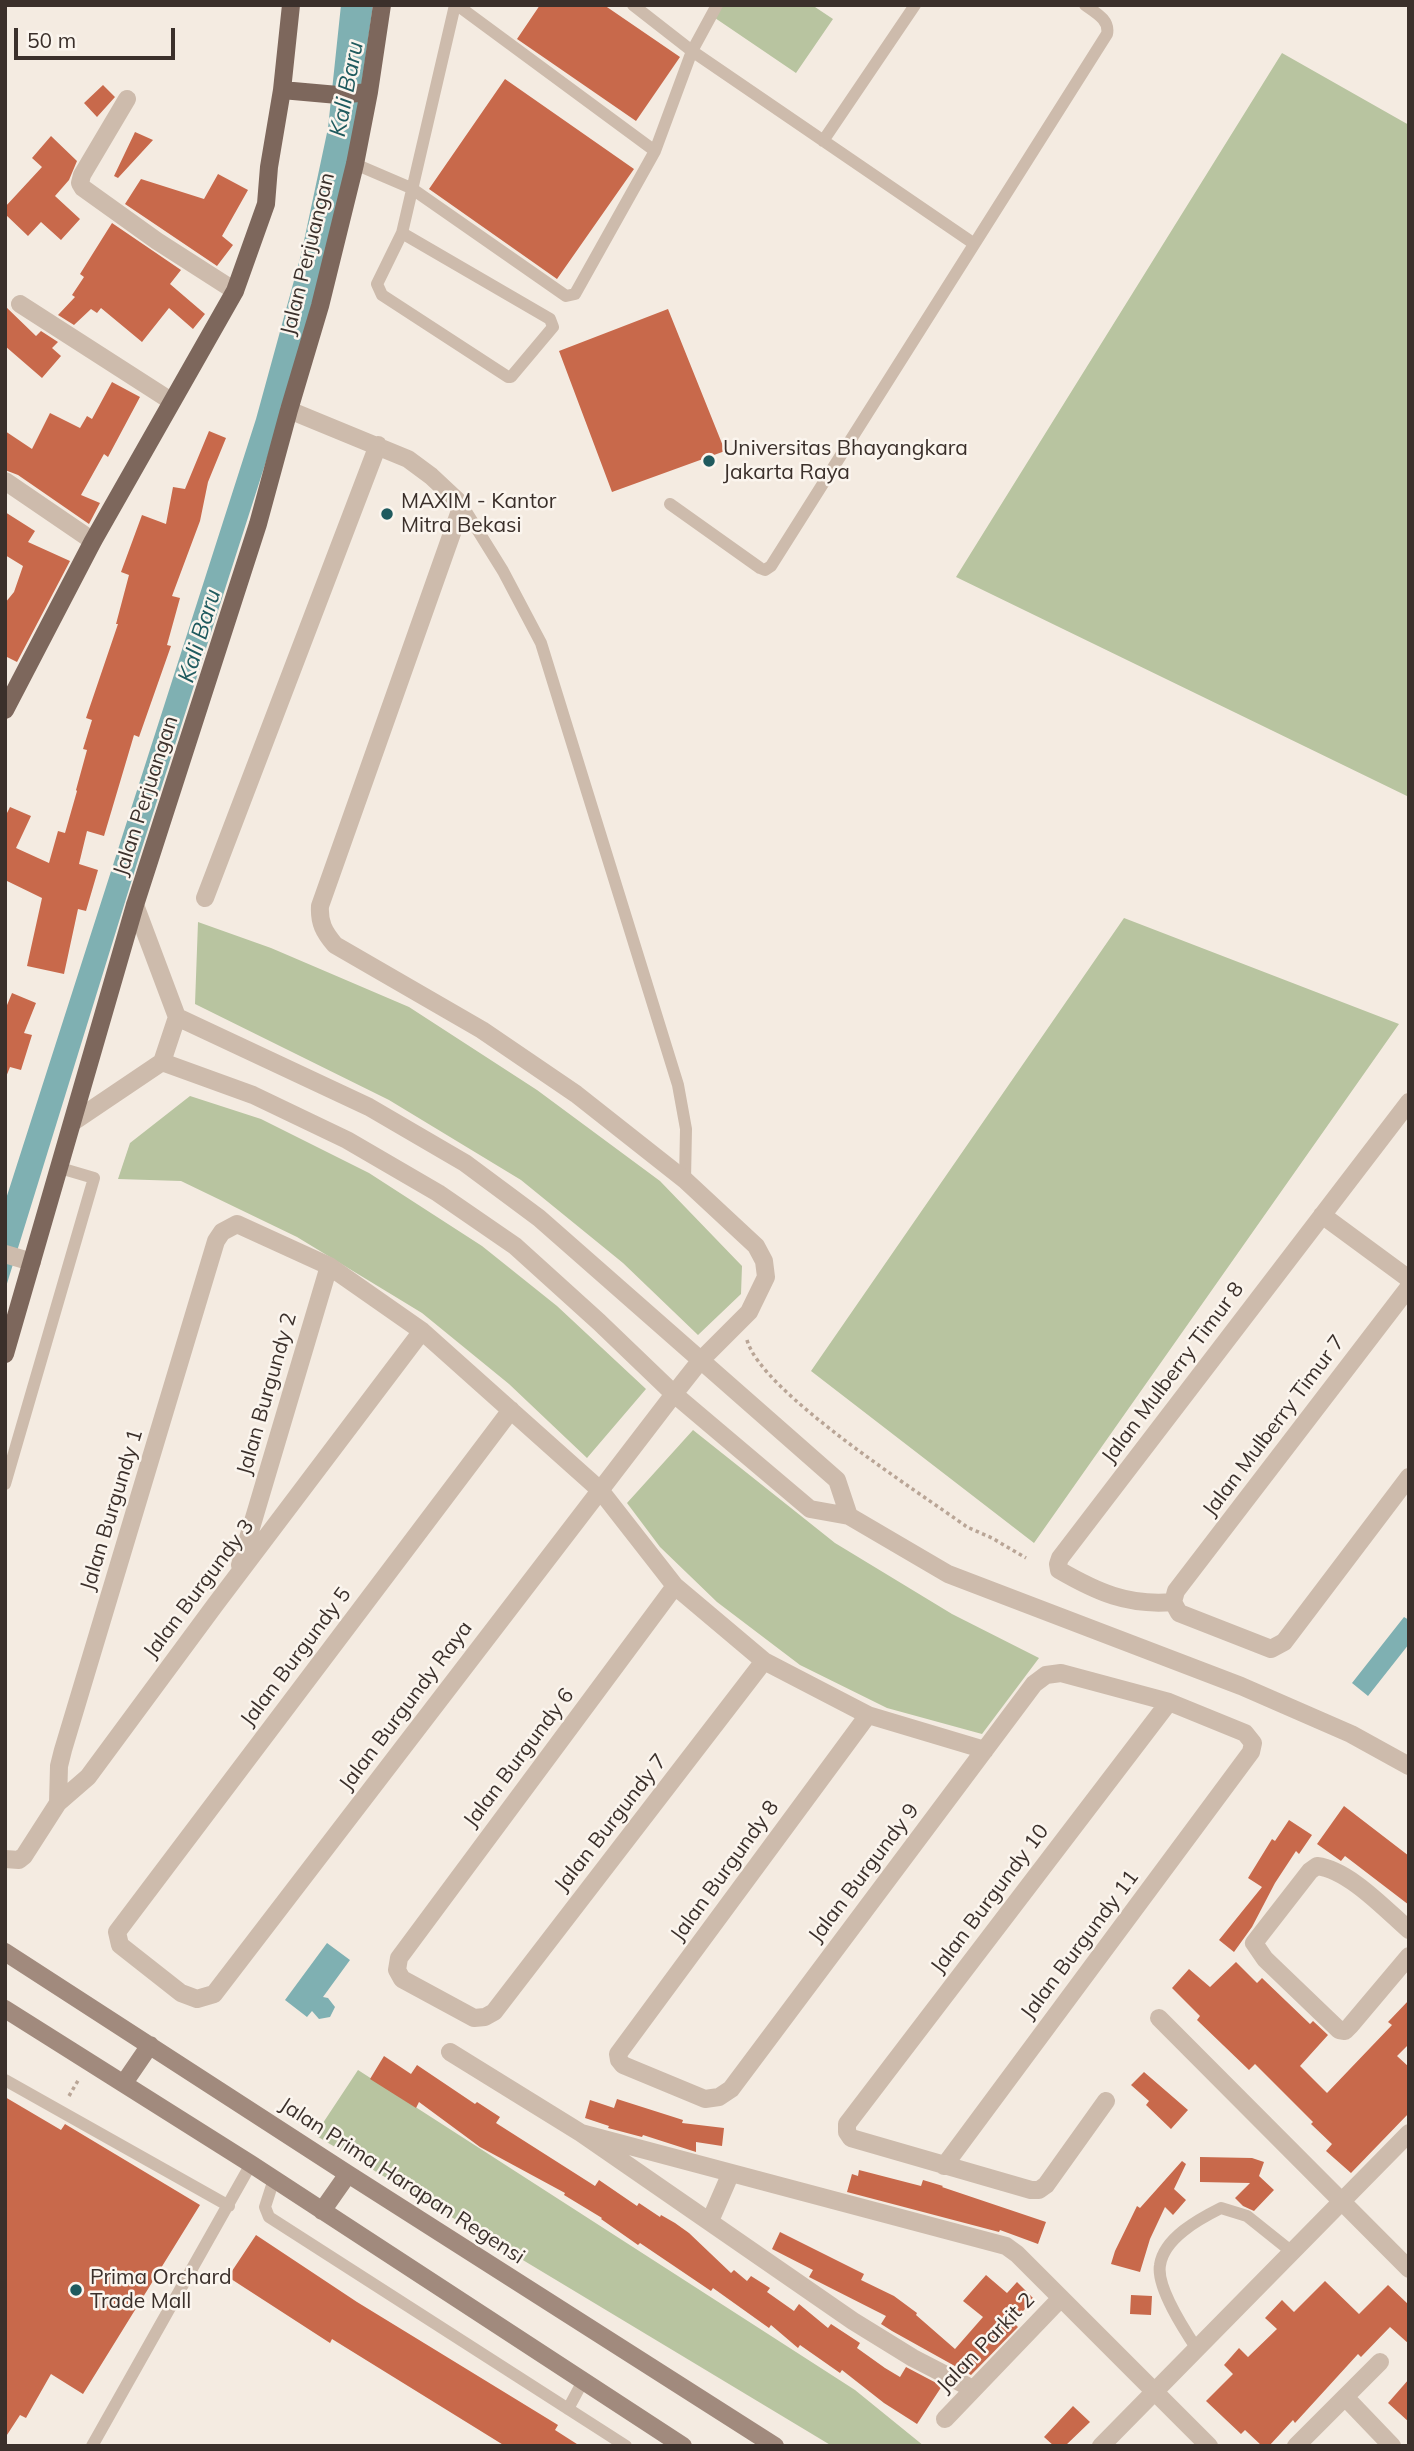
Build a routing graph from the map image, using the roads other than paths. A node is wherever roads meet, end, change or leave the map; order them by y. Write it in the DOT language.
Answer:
graph roads {
  1 [pos="291,5"];
  2 [pos="382,5"];
  3 [pos="456,5"];
  4 [pos="633,5"];
  5 [pos="716,5"];
  6 [pos="915,5"];
  7 [pos="1085,5"];
  8 [pos="692,51"];
  9 [pos="282,90"];
  10 [pos="366,93"];
  11 [pos="127,99"];
  12 [pos="823,141"];
  13 [pos="655,151"];
  14 [pos="355,164"];
  15 [pos="411,188"];
  16 [pos="402,233"];
  17 [pos="974,243"];
  18 [pos="235,291"];
  19 [pos="20,304"];
  20 [pos="171,401"];
  21 [pos="289,410"];
  22 [pos="378,445"];
  23 [pos="5,481"];
  24 [pos="670,504"];
  25 [pos="462,505"];
  26 [pos="93,541"];
  27 [pos="7,701"];
  28 [pos="205,898"];
  29 [pos="135,905"];
  30 [pos="177,1017"];
  31 [pos="162,1062"];
  32 [pos="1409,1102"];
  33 [pos="73,1122"];
  34 [pos="60,1168"];
  35 [pos="685,1180"];
  36 [pos="1322,1215"];
  37 [pos="20,1259"];
  38 [pos="329,1266"];
  39 [pos="1409,1279"];
  40 [pos="1409,1287"];
  41 [pos="422,1331"];
  42 [pos="5,1354"];
  43 [pos="700,1361"];
  44 [pos="674,1394"];
  45 [pos="511,1409"];
  46 [pos="1409,1477"];
  47 [pos="5,1484"];
  48 [pos="600,1490"];
  49 [pos="849,1517"];
  50 [pos="237,1576"];
  51 [pos="675,1586"];
  52 [pos="1174,1597"];
  53 [pos="764,1661"];
  54 [pos="1169,1702"];
  55 [pos="868,1716"];
  56 [pos="985,1750"];
  57 [pos="1409,1766"];
  58 [pos="58,1803"];
  59 [pos="5,1859"];
  60 [pos="1409,1930"];
  61 [pos="5,1952"];
  62 [pos="1409,1956"];
  63 [pos="214,1994"];
  64 [pos="5,2009"];
  65 [pos="494,2012"];
  66 [pos="1159,2018"];
  67 [pos="150,2045"];
  68 [pos="450,2052"];
  69 [pos="5,2080"];
  70 [pos="124,2083"];
  71 [pos="731,2089"];
  72 [pos="1106,2101"];
  73 [pos="581,2133"];
  74 [pos="1409,2133"];
  75 [pos="251,2164"];
  76 [pos="944,2166"];
  77 [pos="348,2174"];
  78 [pos="730,2175"];
  79 [pos="274,2179"];
  80 [pos="1342,2202"];
  81 [pos="229,2206"];
  82 [pos="322,2211"];
  83 [pos="710,2221"];
  84 [pos="1292,2252"];
  85 [pos="1409,2269"];
  86 [pos="1060,2298"];
  87 [pos="1197,2349"];
  88 [pos="1380,2362"];
  89 [pos="583,2381"];
  90 [pos="973,2389"];
  91 [pos="1154,2391"];
  92 [pos="1345,2397"];
  93 [pos="568,2409"];
  94 [pos="945,2419"];
  95 [pos="92,2446"];
  96 [pos="626,2446"];
  97 [pos="683,2446"];
  98 [pos="775,2446"];
  99 [pos="1101,2446"];
  100 [pos="1209,2446"];
  101 [pos="1296,2446"];
  102 [pos="1392,2446"];
  1 -- 9 [label="main road"];
  2 -- 10 [label="main road, Jalan Perjuangan"];
  3 -- 13 [label="lane"];
  3 -- 15 [label="lane"];
  4 -- 8 [label="lane"];
  5 -- 8 [label="lane"];
  6 -- 12 [label="lane"];
  7 -- 17 [label="lane"];
  8 -- 12 [label="lane"];
  8 -- 13 [label="lane"];
  9 -- 10 [label="main road"];
  9 -- 18 [label="main road"];
  10 -- 14 [label="main road, Jalan Perjuangan"];
  11 -- 18 [label="street"];
  12 -- 17 [label="lane"];
  13 -- 15 [label="lane"];
  14 -- 15 [label="lane"];
  14 -- 21 [label="main road, Jalan Perjuangan"];
  15 -- 16 [label="lane"];
  16 -- 16 [label="lane"];
  17 -- 24 [label="lane"];
  18 -- 20 [label="main road"];
  19 -- 20 [label="street"];
  20 -- 26 [label="main road"];
  21 -- 22 [label="street"];
  21 -- 29 [label="main road, Jalan Perjuangan"];
  22 -- 25 [label="street"];
  22 -- 28 [label="street"];
  23 -- 26 [label="street"];
  25 -- 35 [label="lane"];
  25 -- 35 [label="street, Jalan Burgundy Raya"];
  26 -- 27 [label="main road"];
  29 -- 30 [label="street"];
  29 -- 33 [label="main road, Jalan Perjuangan"];
  30 -- 31 [label="street"];
  30 -- 43 [label="street"];
  31 -- 33 [label="street"];
  31 -- 44 [label="street"];
  32 -- 36 [label="street, Jalan Mulberry Timur 8"];
  33 -- 34 [label="main road, Jalan Perjuangan"];
  34 -- 37 [label="main road, Jalan Perjuangan"];
  34 -- 47 [label="lane"];
  35 -- 43 [label="street, Jalan Burgundy Raya"];
  36 -- 39 [label="street"];
  36 -- 52 [label="street, Jalan Mulberry Timur 8"];
  37 -- 42 [label="main road, Jalan Perjuangan"];
  38 -- 41 [label="street"];
  38 -- 50 [label="street, Jalan Burgundy 2"];
  38 -- 58 [label="street, Jalan Burgundy 1"];
  40 -- 52 [label="street, Jalan Mulberry Timur 7"];
  41 -- 45 [label="street"];
  41 -- 50 [label="street, Jalan Burgundy 3"];
  43 -- 44 [label="street, Jalan Burgundy Raya"];
  43 -- 49 [label="street"];
  44 -- 48 [label="street, Jalan Burgundy Raya"];
  44 -- 49 [label="street"];
  45 -- 48 [label="street"];
  45 -- 63 [label="street, Jalan Burgundy 5"];
  46 -- 52 [label="street"];
  48 -- 51 [label="street"];
  48 -- 63 [label="street, Jalan Burgundy Raya"];
  49 -- 57 [label="street"];
  50 -- 58 [label="street, Jalan Burgundy 3"];
  51 -- 53 [label="street"];
  51 -- 65 [label="street, Jalan Burgundy 6"];
  53 -- 55 [label="street"];
  53 -- 65 [label="street, Jalan Burgundy 7"];
  54 -- 56 [label="street, Jalan Burgundy 9"];
  54 -- 76 [label="street, Jalan Burgundy 11"];
  54 -- 76 [label="street, Jalan Burgundy 10"];
  55 -- 56 [label="street"];
  55 -- 71 [label="street, Jalan Burgundy 8"];
  56 -- 71 [label="street, Jalan Burgundy 9"];
  58 -- 59 [label="street, Jalan Burgundy 3"];
  60 -- 62 [label="street"];
  61 -- 67 [label="street, Jalan Prima Harapan Regensi"];
  64 -- 70 [label="street"];
  66 -- 80 [label="street"];
  67 -- 70 [label="street"];
  67 -- 77 [label="street, Jalan Prima Harapan Regensi"];
  68 -- 73 [label="street"];
  69 -- 81 [label="lane"];
  70 -- 75 [label="street"];
  72 -- 76 [label="street"];
  73 -- 78 [label="street"];
  73 -- 83 [label="street"];
  74 -- 80 [label="street"];
  75 -- 79 [label="street"];
  75 -- 81 [label="lane"];
  77 -- 82 [label="street"];
  77 -- 98 [label="street, Jalan Prima Harapan Regensi"];
  78 -- 83 [label="street"];
  78 -- 86 [label="street"];
  79 -- 82 [label="street"];
  79 -- 93 [label="lane"];
  80 -- 84 [label="street"];
  80 -- 85 [label="street"];
  81 -- 95 [label="lane"];
  82 -- 89 [label="street"];
  83 -- 90 [label="street"];
  84 -- 87 [label="street"];
  84 -- 87 [label="lane"];
  86 -- 90 [label="street, Jalan Parkit 2"];
  86 -- 91 [label="street"];
  87 -- 91 [label="street"];
  88 -- 92 [label="street"];
  89 -- 93 [label="lane"];
  89 -- 97 [label="street"];
  90 -- 94 [label="street, Jalan Parkit 2"];
  91 -- 99 [label="street"];
  91 -- 100 [label="street"];
  92 -- 101 [label="street"];
  92 -- 102 [label="street"];
  93 -- 96 [label="lane"];
}
